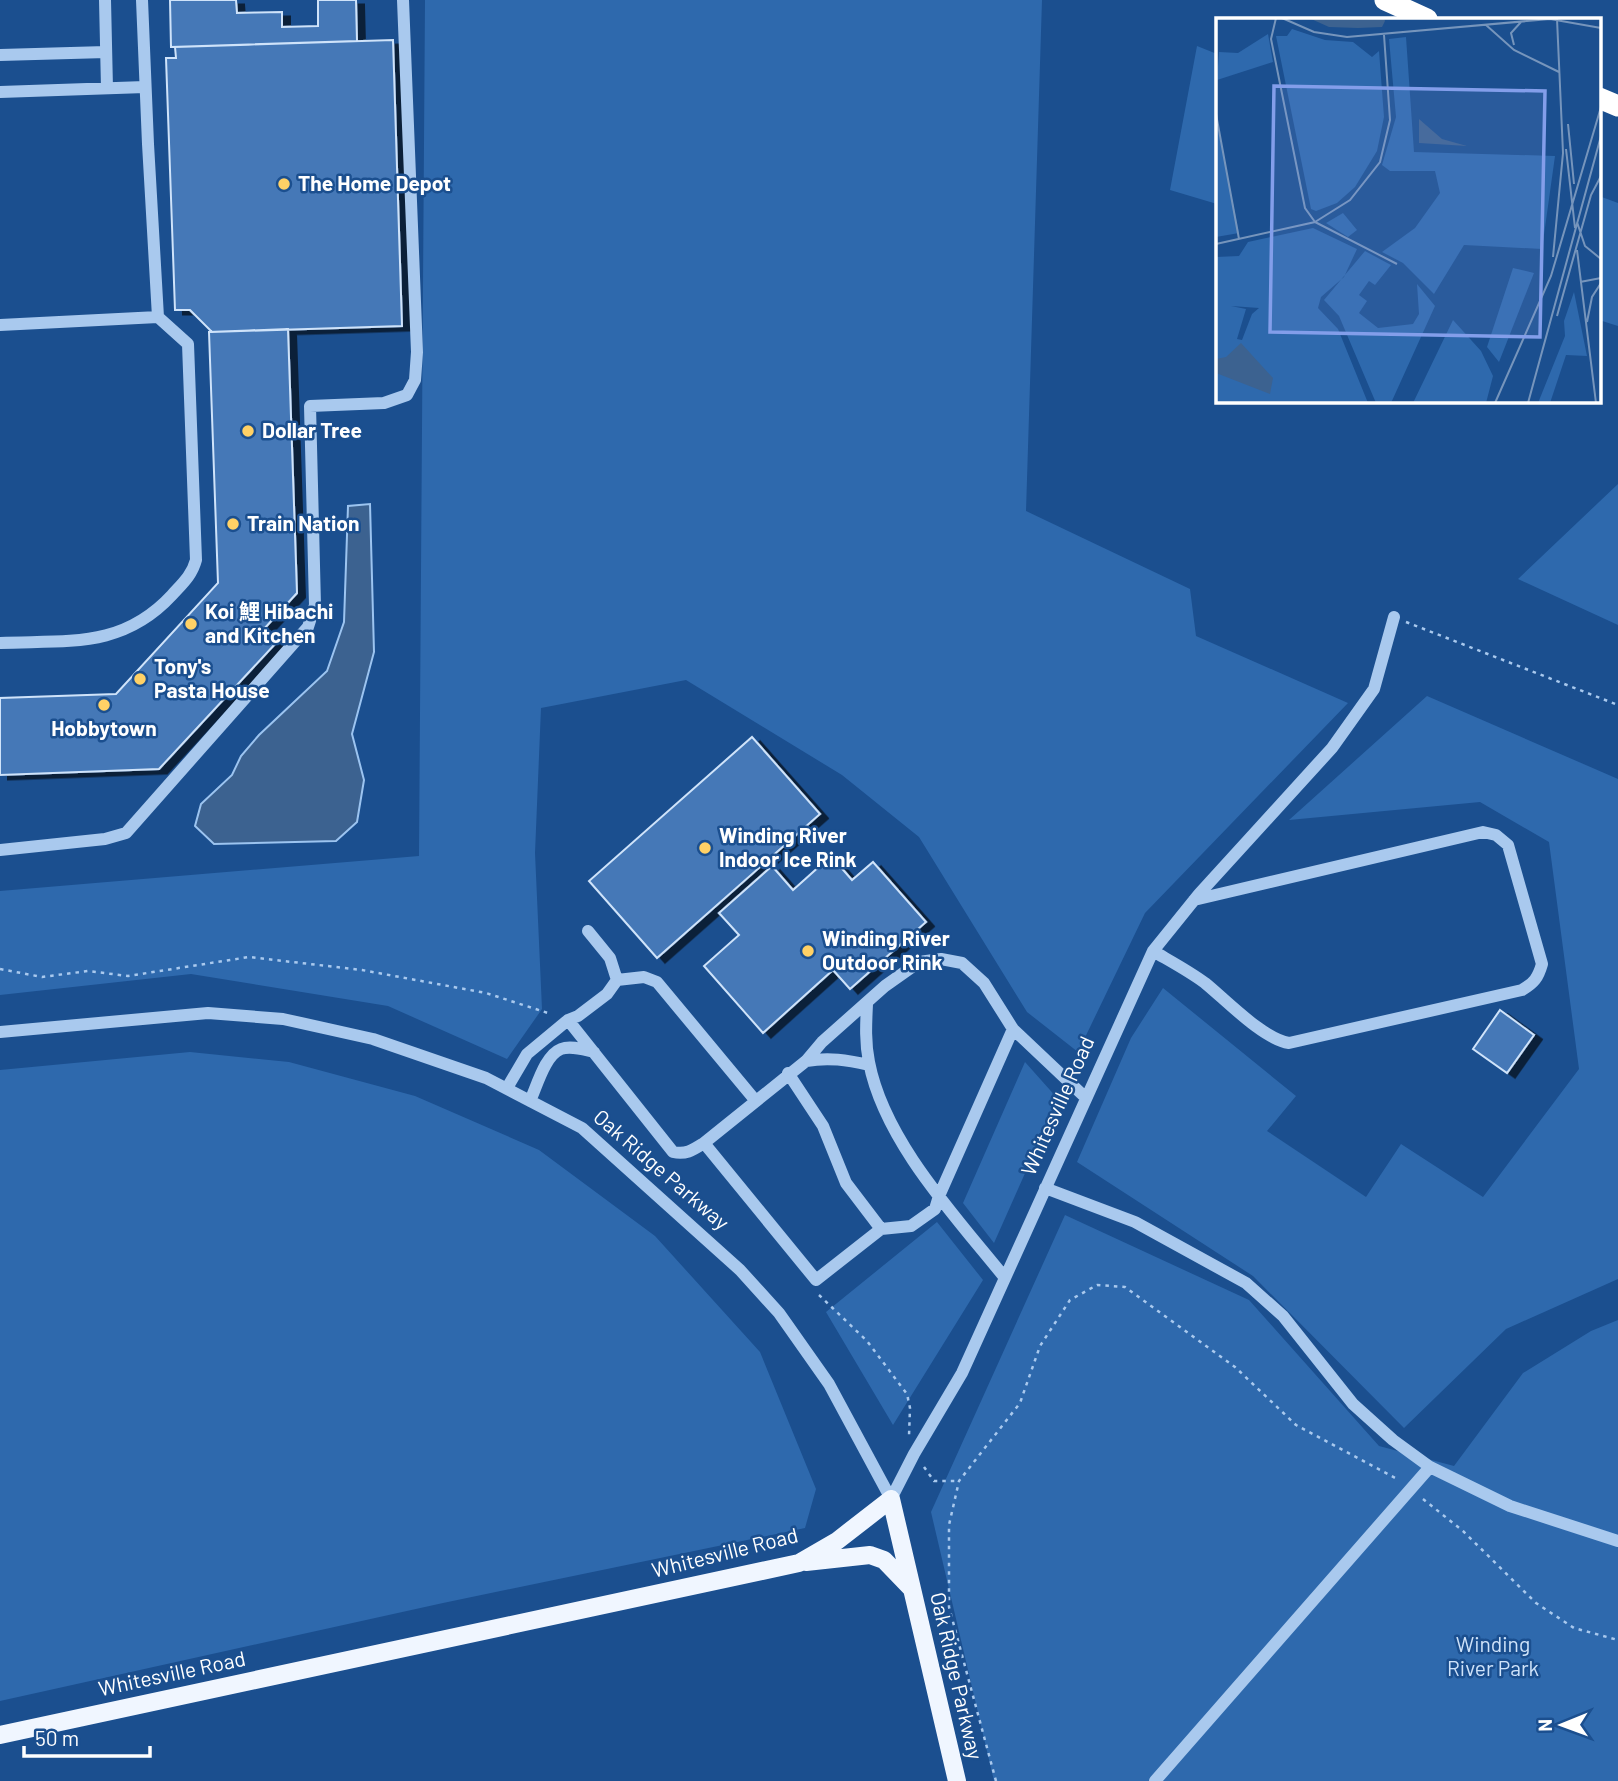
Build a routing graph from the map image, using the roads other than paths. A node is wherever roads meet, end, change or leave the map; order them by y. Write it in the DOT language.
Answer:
graph roads {
  1 [pos="105,0"];
  2 [pos="142,0"];
  3 [pos="403,0"];
  4 [pos="1385,0"];
  5 [pos="1425,18"];
  6 [pos="106,52"];
  7 [pos="0,55"];
  8 [pos="145,87"];
  9 [pos="107,89"];
  10 [pos="0,92"];
  11 [pos="1600,97"];
  12 [pos="1618,106"];
  13 [pos="158,317"];
  14 [pos="0,325"];
  15 [pos="1394,617"];
  16 [pos="0,643"];
  17 [pos="0,850"];
  18 [pos="1194,900"];
  19 [pos="588,931"];
  20 [pos="1153,951"];
  21 [pos="617,980"];
  22 [pos="867,1004"];
  23 [pos="568,1020"];
  24 [pos="1013,1029"];
  25 [pos="0,1032"];
  26 [pos="594,1052"];
  27 [pos="806,1060"];
  28 [pos="869,1065"];
  29 [pos="788,1073"];
  30 [pos="507,1088"];
  31 [pos="1086,1098"];
  32 [pos="755,1100"];
  33 [pos="530,1101"];
  34 [pos="704,1143"];
  35 [pos="1045,1188"];
  36 [pos="939,1196"];
  37 [pos="881,1229"];
  38 [pos="1004,1278"];
  39 [pos="1430,1467"];
  40 [pos="891,1499"];
  41 [pos="1618,1541"];
  42 [pos="799,1563"];
  43 [pos="912,1590"];
  44 [pos="0,1735"];
  45 [pos="957,1781"];
  46 [pos="1155,1781"];
  1 -- 6 [label="street"];
  2 -- 8 [label="street"];
  3 -- 17 [label="street"];
  4 -- 5 [label="highway"];
  6 -- 7 [label="street"];
  6 -- 9 [label="street"];
  8 -- 9 [label="street"];
  8 -- 13 [label="street"];
  9 -- 10 [label="street"];
  11 -- 12 [label="highway"];
  13 -- 14 [label="street"];
  13 -- 16 [label="street"];
  15 -- 18 [label="street, Whitesville Road"];
  18 -- 20 [label="street, Whitesville Road"];
  18 -- 20 [label="street"];
  19 -- 21 [label="street"];
  20 -- 31 [label="street, Whitesville Road"];
  21 -- 23 [label="street"];
  21 -- 32 [label="street"];
  22 -- 24 [label="street"];
  22 -- 27 [label="street"];
  22 -- 28 [label="street"];
  23 -- 26 [label="street"];
  23 -- 30 [label="street"];
  24 -- 31 [label="street"];
  24 -- 36 [label="street"];
  25 -- 30 [label="street, Oak Ridge Parkway"];
  26 -- 33 [label="street"];
  26 -- 34 [label="street"];
  27 -- 28 [label="street"];
  27 -- 29 [label="street"];
  28 -- 36 [label="street"];
  29 -- 32 [label="street"];
  29 -- 37 [label="street"];
  30 -- 33 [label="street, Oak Ridge Parkway"];
  31 -- 35 [label="street, Whitesville Road"];
  32 -- 34 [label="street"];
  33 -- 40 [label="street, Oak Ridge Parkway"];
  34 -- 37 [label="street"];
  35 -- 38 [label="street, Whitesville Road"];
  35 -- 39 [label="street"];
  36 -- 37 [label="street"];
  36 -- 38 [label="street"];
  38 -- 40 [label="street, Whitesville Road"];
  39 -- 41 [label="street"];
  39 -- 46 [label="street"];
  40 -- 42 [label="main road, Whitesville Road"];
  40 -- 43 [label="main road, Oak Ridge Parkway"];
  42 -- 43 [label="main road"];
  42 -- 44 [label="main road, Whitesville Road"];
  43 -- 45 [label="main road, Oak Ridge Parkway"];
}
